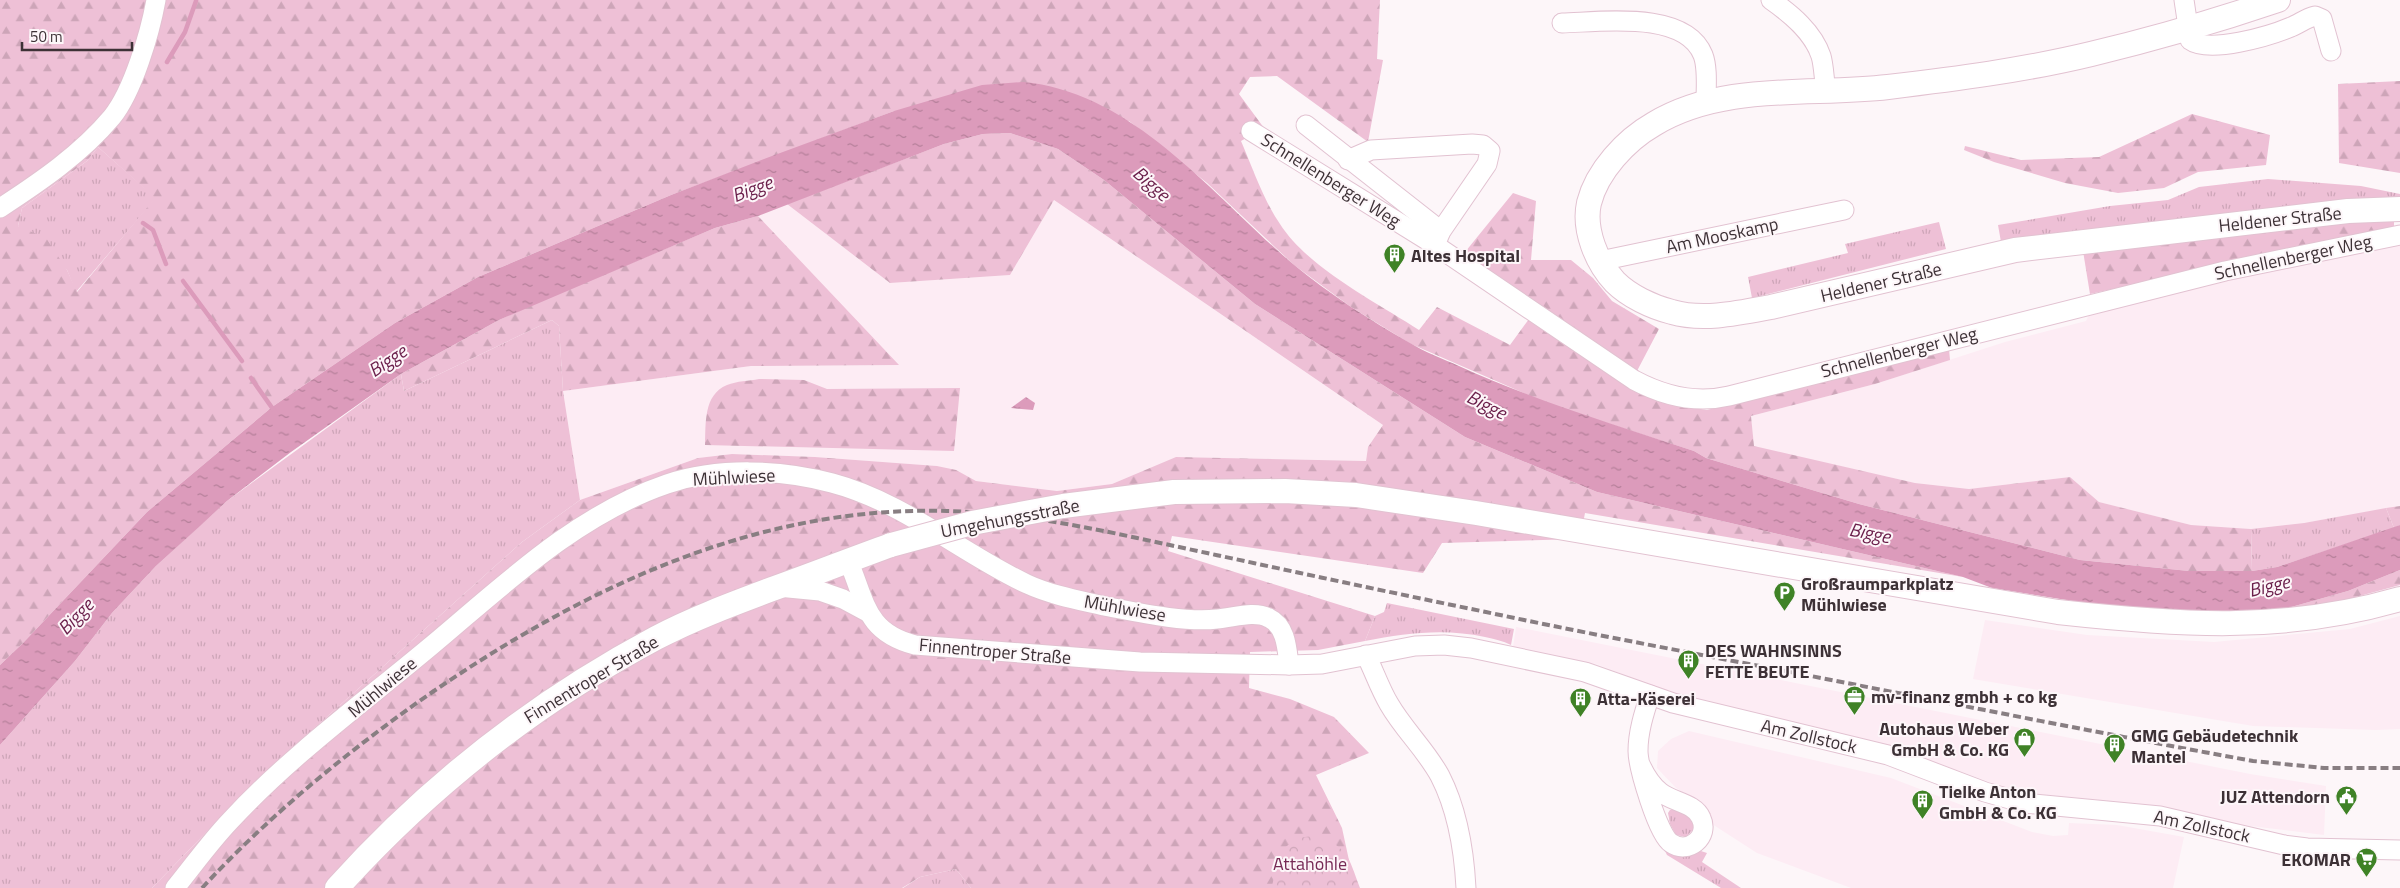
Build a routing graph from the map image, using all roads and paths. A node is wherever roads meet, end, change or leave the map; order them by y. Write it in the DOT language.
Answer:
graph roads {
  1 [pos="156,0"];
  2 [pos="1771,0"];
  3 [pos="2184,0"];
  4 [pos="2278,0"];
  5 [pos="1562,23"];
  6 [pos="2188,29"];
  7 [pos="2331,51"];
  8 [pos="1826,91"];
  9 [pos="1706,101"];
  10 [pos="1306,125"];
  11 [pos="1251,131"];
  12 [pos="1348,160"];
  13 [pos="0,208"];
  14 [pos="1844,210"];
  15 [pos="2400,210"];
  16 [pos="2400,235"];
  17 [pos="1438,238"];
  18 [pos="1600,261"];
  19 [pos="848,560"];
  20 [pos="777,587"];
  21 [pos="2400,600"];
  22 [pos="869,613"];
  23 [pos="1366,655"];
  24 [pos="1289,665"];
  25 [pos="1650,695"];
  26 [pos="1640,764"];
  27 [pos="1688,806"];
  28 [pos="1659,823"];
  29 [pos="2400,850"];
  30 [pos="174,888"];
  31 [pos="337,888"];
  32 [pos="1466,888"];
  1 -- 13 [label="street"];
  2 -- 8 [label="street"];
  3 -- 6 [label="street"];
  4 -- 6 [label="main road, Heldener Straße"];
  5 -- 9 [label="street"];
  6 -- 7 [label="street"];
  6 -- 8 [label="main road, Heldener Straße"];
  8 -- 9 [label="main road, Heldener Straße"];
  9 -- 18 [label="main road, Heldener Straße"];
  10 -- 12 [label="street, Schnellenberger Weg"];
  11 -- 17 [label="street, Schnellenberger Weg"];
  12 -- 17 [label="street, Schnellenberger Weg"];
  12 -- 17 [label="street, Schnellenberger Weg"];
  14 -- 18 [label="street, Am Mooskamp"];
  15 -- 18 [label="main road, Heldener Straße"];
  16 -- 17 [label="street, Schnellenberger Weg"];
  19 -- 20 [label="main road, Finnentroper Straße"];
  19 -- 21 [label="main road, Umgehungsstraße, bridge"];
  19 -- 22 [label="street, Finnentroper Straße"];
  20 -- 22 [label="street"];
  20 -- 31 [label="main road, Finnentroper Straße"];
  22 -- 24 [label="street, Finnentroper Straße"];
  23 -- 24 [label="street, Finnentroper Straße"];
  23 -- 25 [label="street, Am Zollstock"];
  23 -- 32 [label="street"];
  24 -- 30 [label="street, Mühlwiese"];
  25 -- 26 [label="street"];
  25 -- 29 [label="street, Am Zollstock"];
  26 -- 27 [label="street"];
  26 -- 28 [label="street"];
  27 -- 28 [label="street"];
  27 -- 28 [label="street"];
}
